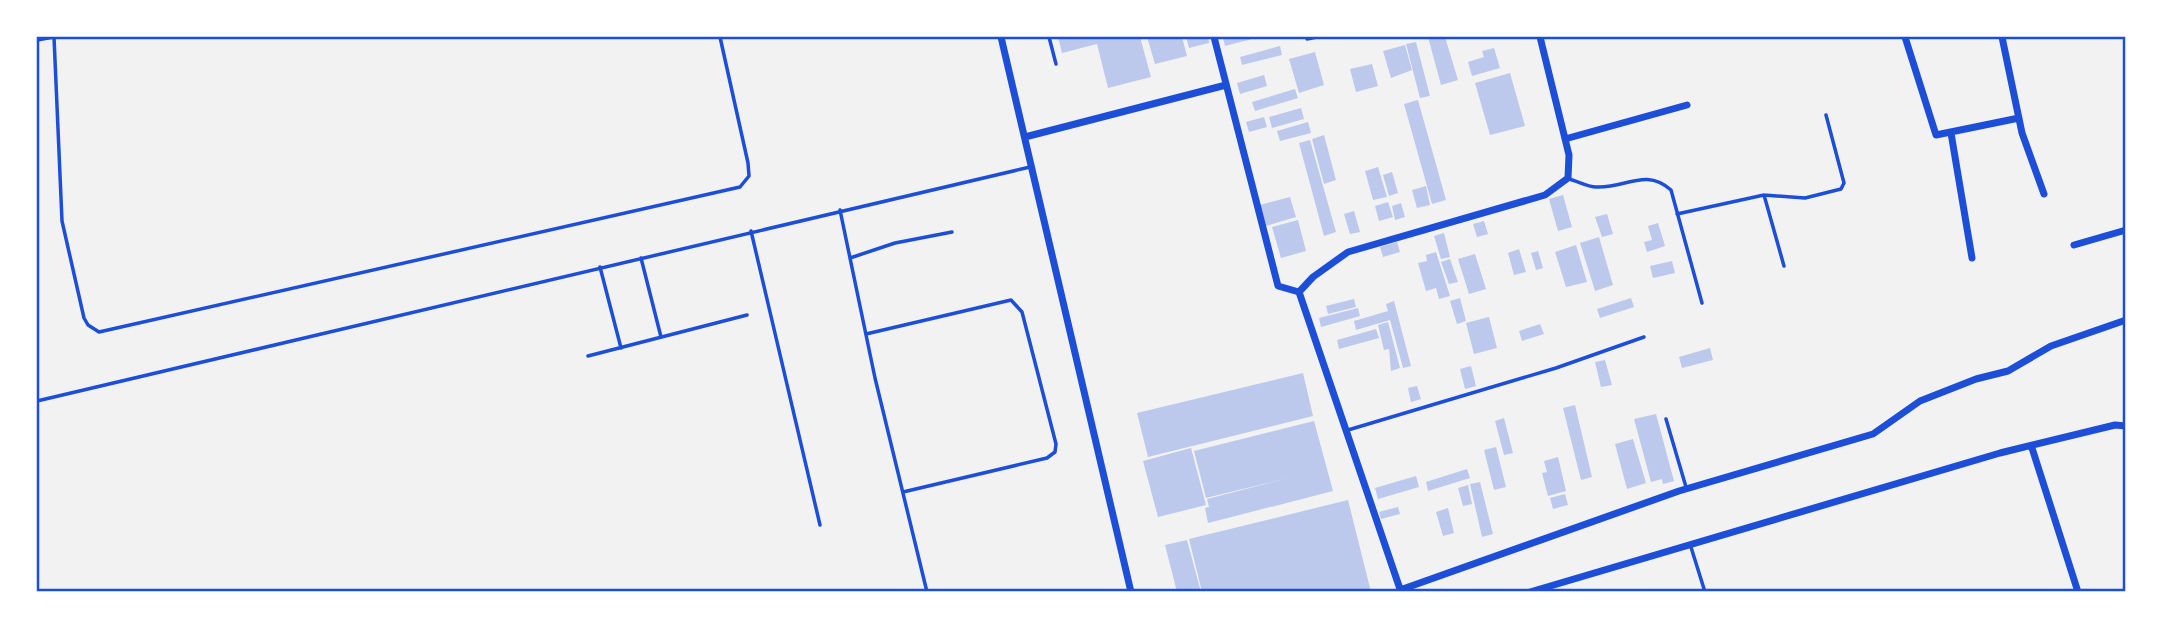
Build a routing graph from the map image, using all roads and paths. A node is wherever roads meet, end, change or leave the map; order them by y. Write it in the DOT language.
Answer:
graph roads {
  1 [pos="54,37"];
  2 [pos="720,37"];
  3 [pos="1001,37"];
  4 [pos="1049,37"];
  5 [pos="1213,37"];
  6 [pos="1317,37"];
  7 [pos="1541,37"];
  8 [pos="1905,37"];
  9 [pos="2002,37"];
  10 [pos="1307,39"];
  11 [pos="37,40"];
  12 [pos="1056,64"];
  13 [pos="1226,85"];
  14 [pos="1687,105"];
  15 [pos="1826,115"];
  16 [pos="2019,118"];
  17 [pos="1951,133"];
  18 [pos="1025,137"];
  19 [pos="1565,139"];
  20 [pos="1032,166"];
  21 [pos="1568,178"];
  22 [pos="2044,194"];
  23 [pos="1764,195"];
  24 [pos="840,210"];
  25 [pos="1677,214"];
  26 [pos="2126,230"];
  27 [pos="751,231"];
  28 [pos="952,232"];
  29 [pos="2074,245"];
  30 [pos="641,257"];
  31 [pos="850,258"];
  32 [pos="1972,258"];
  33 [pos="1784,266"];
  34 [pos="600,267"];
  35 [pos="1299,292"];
  36 [pos="1702,303"];
  37 [pos="747,315"];
  38 [pos="2126,320"];
  39 [pos="866,334"];
  40 [pos="661,337"];
  41 [pos="1644,337"];
  42 [pos="621,348"];
  43 [pos="588,356"];
  44 [pos="37,401"];
  45 [pos="1666,419"];
  46 [pos="2126,426"];
  47 [pos="1348,430"];
  48 [pos="2032,448"];
  49 [pos="1686,489"];
  50 [pos="903,492"];
  51 [pos="820,525"];
  52 [pos="1690,544"];
  53 [pos="1401,591"];
  54 [pos="927,592"];
  55 [pos="1131,592"];
  56 [pos="1530,592"];
  57 [pos="1705,592"];
  58 [pos="2078,592"];
  1 -- 2 [label="lane"];
  1 -- 11 [label="lane"];
  3 -- 18 [label="street"];
  4 -- 12 [label="lane"];
  5 -- 13 [label="street"];
  6 -- 10 [label="lane"];
  7 -- 19 [label="street"];
  8 -- 17 [label="street"];
  9 -- 16 [label="street"];
  13 -- 18 [label="street"];
  13 -- 35 [label="street"];
  14 -- 19 [label="street"];
  15 -- 23 [label="lane"];
  16 -- 17 [label="street"];
  16 -- 22 [label="street"];
  17 -- 32 [label="street"];
  18 -- 20 [label="street"];
  19 -- 21 [label="street"];
  20 -- 24 [label="lane"];
  20 -- 55 [label="street"];
  21 -- 25 [label="lane"];
  21 -- 35 [label="street"];
  23 -- 25 [label="lane"];
  23 -- 33 [label="lane"];
  24 -- 27 [label="lane"];
  24 -- 31 [label="lane"];
  25 -- 36 [label="lane"];
  26 -- 29 [label="street"];
  27 -- 30 [label="lane"];
  27 -- 51 [label="lane"];
  28 -- 31 [label="lane"];
  30 -- 34 [label="lane"];
  30 -- 40 [label="lane"];
  31 -- 39 [label="lane"];
  34 -- 42 [label="lane"];
  34 -- 44 [label="lane"];
  35 -- 47 [label="street"];
  37 -- 40 [label="lane"];
  38 -- 49 [label="street"];
  39 -- 50 [label="lane"];
  39 -- 50 [label="lane"];
  40 -- 42 [label="lane"];
  41 -- 47 [label="lane"];
  42 -- 43 [label="lane"];
  45 -- 49 [label="lane"];
  46 -- 48 [label="street"];
  47 -- 53 [label="street"];
  48 -- 52 [label="street"];
  48 -- 58 [label="street"];
  49 -- 53 [label="street"];
  50 -- 54 [label="lane"];
  52 -- 56 [label="street"];
  52 -- 57 [label="lane"];
}
